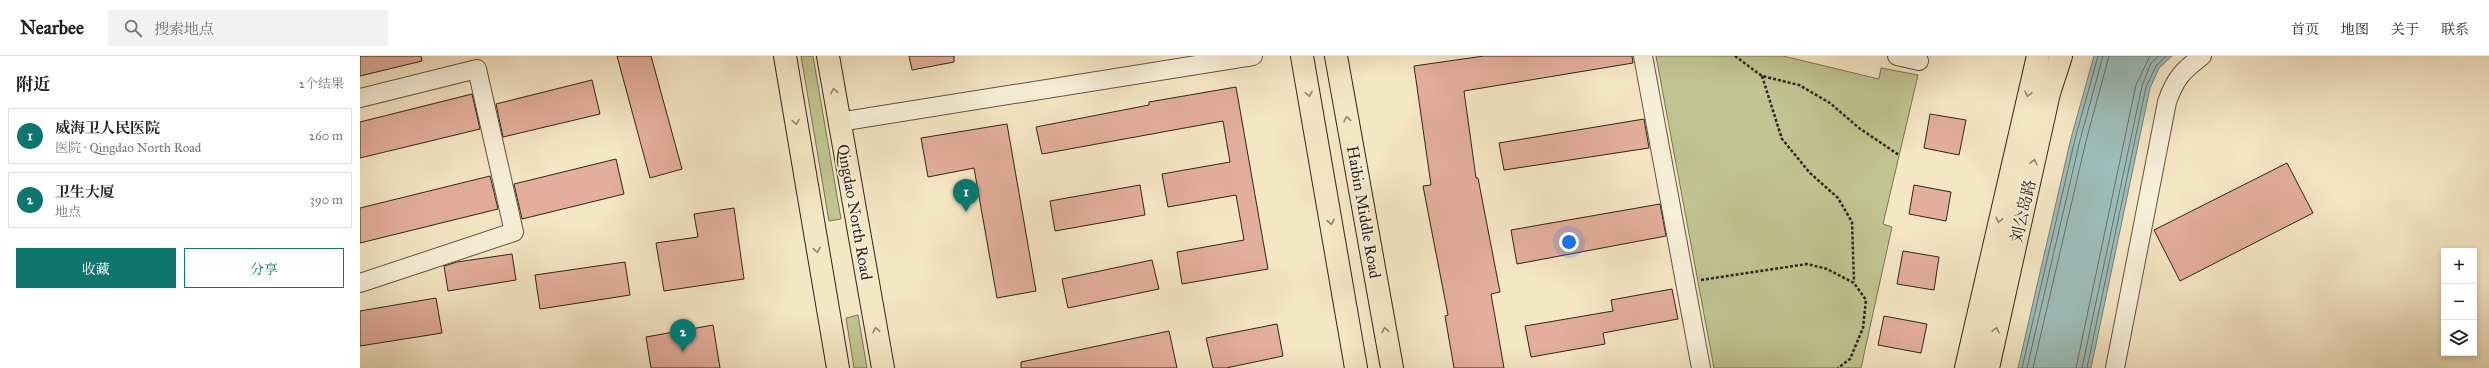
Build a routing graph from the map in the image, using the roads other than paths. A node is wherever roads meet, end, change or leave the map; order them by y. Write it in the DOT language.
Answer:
graph roads {
  1 [pos="786,56"];
  2 [pos="828,56"];
  3 [pos="1253,56"];
  4 [pos="1302,56"];
  5 [pos="1336,56"];
  6 [pos="1643,56"];
  7 [pos="1897,56"];
  8 [pos="2038,56"];
  9 [pos="2061,56"];
  10 [pos="2202,56"];
  11 [pos="1919,61"];
  12 [pos="360,98"];
  13 [pos="839,122"];
  14 [pos="360,283"];
  15 [pos="838,368"];
  16 [pos="883,368"];
  17 [pos="1356,368"];
  18 [pos="1392,368"];
  19 [pos="1701,368"];
  20 [pos="1966,368"];
  21 [pos="1988,368"];
  22 [pos="2115,368"];
  1 -- 15 [label="main road, one-way"];
  13 -- 2 [label="main road, Qingdao North Road, one-way"];
  3 -- 13 [label="street"];
  4 -- 17 [label="main road, one-way"];
  18 -- 5 [label="main road, Haibin Middle Road, one-way"];
  6 -- 19 [label="street"];
  7 -- 11 [label="street"];
  8 -- 20 [label="main road, 刘公岛路, one-way"];
  21 -- 9 [label="main road, 刘公岛路, one-way"];
  10 -- 22 [label="street"];
  12 -- 14 [label="street"];
  16 -- 13 [label="main road, Qingdao North Road, one-way"];
}
